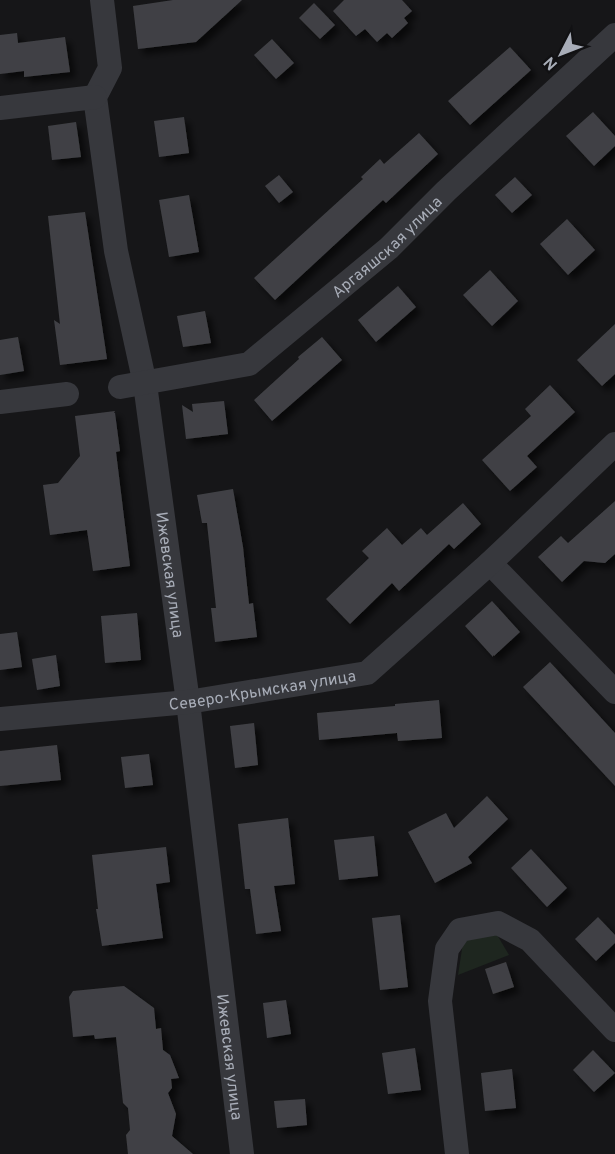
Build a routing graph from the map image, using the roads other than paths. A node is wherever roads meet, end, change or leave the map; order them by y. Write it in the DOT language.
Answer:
graph roads {
  1 [pos="102,0"];
  2 [pos="615,35"];
  3 [pos="95,97"];
  4 [pos="0,108"];
  5 [pos="145,384"];
  6 [pos="120,387"];
  7 [pos="67,394"];
  8 [pos="0,402"];
  9 [pos="615,444"];
  10 [pos="490,563"];
  11 [pos="615,692"];
  12 [pos="188,702"];
  13 [pos="0,719"];
  14 [pos="615,1030"];
  15 [pos="242,1154"];
  16 [pos="457,1154"];
  1 -- 3 [label="street"];
  2 -- 5 [label="street, Аргаяшская улица"];
  3 -- 4 [label="street"];
  3 -- 5 [label="street, Ижевская улица"];
  5 -- 6 [label="street, Аргаяшская улица"];
  5 -- 12 [label="street, Ижевская улица"];
  7 -- 8 [label="street"];
  9 -- 10 [label="street, Северо-Крымская улица"];
  10 -- 11 [label="street"];
  10 -- 12 [label="street, Северо-Крымская улица"];
  12 -- 13 [label="street, Северо-Крымская улица"];
  12 -- 15 [label="street, Ижевская улица"];
  14 -- 16 [label="street"];
}
